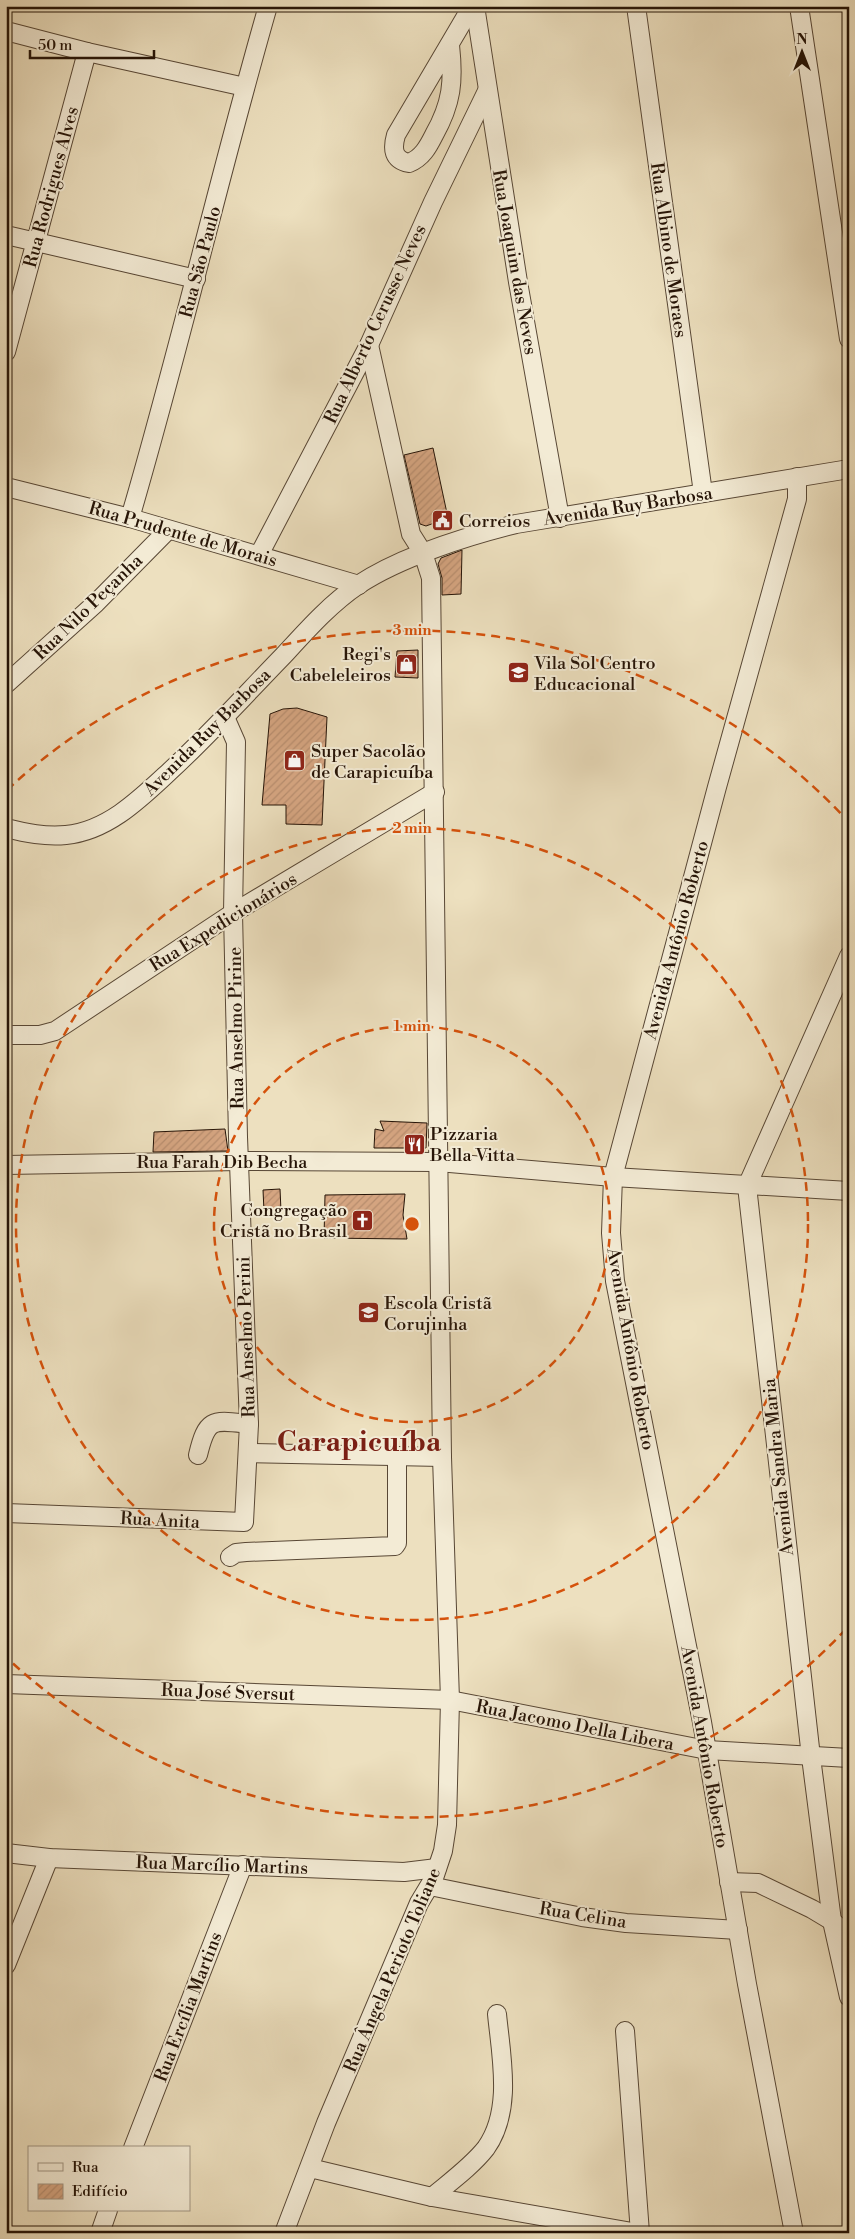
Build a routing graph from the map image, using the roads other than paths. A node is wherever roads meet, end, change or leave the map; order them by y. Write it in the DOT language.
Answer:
graph roads {
  1 [pos="268,6"];
  2 [pos="474,6"];
  3 [pos="636,6"];
  4 [pos="799,6"];
  5 [pos="6,31"];
  6 [pos="450,45"];
  7 [pos="87,52"];
  8 [pos="245,87"];
  9 [pos="486,91"];
  10 [pos="6,235"];
  11 [pos="37,242"];
  12 [pos="196,278"];
  13 [pos="849,339"];
  14 [pos="369,345"];
  15 [pos="6,352"];
  16 [pos="849,469"];
  17 [pos="797,477"];
  18 [pos="6,487"];
  19 [pos="703,494"];
  20 [pos="130,518"];
  21 [pos="560,518"];
  22 [pos="168,530"];
  23 [pos="423,553"];
  24 [pos="259,555"];
  25 [pos="359,585"];
  26 [pos="6,684"];
  27 [pos="225,717"];
  28 [pos="435,792"];
  29 [pos="6,828"];
  30 [pos="233,913"];
  31 [pos="849,956"];
  32 [pos="6,1035"];
  33 [pos="240,1161"];
  34 [pos="438,1162"];
  35 [pos="6,1165"];
  36 [pos="614,1177"];
  37 [pos="747,1186"];
  38 [pos="849,1191"];
  39 [pos="249,1424"];
  40 [pos="248,1453"];
  41 [pos="198,1455"];
  42 [pos="397,1456"];
  43 [pos="442,1457"];
  44 [pos="6,1513"];
  45 [pos="230,1557"];
  46 [pos="6,1684"];
  47 [pos="450,1700"];
  48 [pos="708,1750"];
  49 [pos="811,1757"];
  50 [pos="849,1758"];
  51 [pos="6,1853"];
  52 [pos="49,1858"];
  53 [pos="243,1865"];
  54 [pos="437,1868"];
  55 [pos="729,1882"];
  56 [pos="430,1886"];
  57 [pos="832,1921"];
  58 [pos="738,1930"];
  59 [pos="849,1936"];
  60 [pos="6,1965"];
  61 [pos="849,1997"];
  62 [pos="497,2014"];
  63 [pos="625,2030"];
  64 [pos="134,2146"];
  65 [pos="310,2168"];
  66 [pos="432,2197"];
  67 [pos="107,2212"];
  68 [pos="100,2233"];
  69 [pos="284,2233"];
  70 [pos="639,2233"];
  71 [pos="794,2233"];
  1 -- 8 [label="street, Rua São Paulo"];
  2 -- 6 [label="street"];
  2 -- 9 [label="street, Rua Joaquim das Neves"];
  3 -- 19 [label="street, Rua Albino de Moraes"];
  4 -- 13 [label="street"];
  5 -- 7 [label="street"];
  6 -- 6 [label="street"];
  7 -- 8 [label="street"];
  7 -- 11 [label="street, Rua Rodrigues Alves"];
  8 -- 12 [label="street, Rua São Paulo"];
  9 -- 14 [label="street, Rua Alberto Cerusse Neves"];
  9 -- 21 [label="street, Rua Joaquim das Neves"];
  10 -- 11 [label="street"];
  11 -- 12 [label="street"];
  11 -- 15 [label="street, Rua Rodrigues Alves"];
  12 -- 20 [label="street, Rua São Paulo"];
  14 -- 23 [label="street, Rua Ângela Perioto Toliane"];
  14 -- 24 [label="street, Rua Alberto Cerusse Neves"];
  16 -- 17 [label="street, Avenida Ruy Barbosa"];
  17 -- 19 [label="street, Avenida Ruy Barbosa"];
  17 -- 36 [label="street, Avenida Antônio Roberto"];
  18 -- 20 [label="street, Rua Prudente de Morais"];
  19 -- 21 [label="street, Avenida Ruy Barbosa"];
  20 -- 22 [label="street, Rua Prudente de Morais"];
  21 -- 23 [label="street, Avenida Ruy Barbosa"];
  22 -- 24 [label="street, Rua Prudente de Morais"];
  22 -- 26 [label="street, Rua Nilo Peçanha"];
  23 -- 25 [label="street, Avenida Ruy Barbosa"];
  23 -- 28 [label="street, Rua Ângela Perioto Toliane"];
  24 -- 25 [label="street, Rua Prudente de Morais"];
  25 -- 27 [label="street, Avenida Ruy Barbosa"];
  27 -- 29 [label="street, Avenida Ruy Barbosa"];
  27 -- 30 [label="street, Rua Anselmo Pirine"];
  28 -- 30 [label="street, Rua Expedicionários"];
  28 -- 34 [label="street, Rua Ângela Perioto Toliane"];
  30 -- 32 [label="street, Rua Expedicionários"];
  30 -- 33 [label="street, Rua Anselmo Pirine"];
  31 -- 37 [label="street"];
  33 -- 34 [label="street, Rua Farah Dib Becha"];
  33 -- 35 [label="street, Rua Farah Dib Becha"];
  33 -- 39 [label="street, Rua Anselmo Perini"];
  34 -- 36 [label="street, Rua Farah Dib Becha"];
  34 -- 43 [label="street, Rua Ângela Perioto Toliane"];
  36 -- 37 [label="street, Rua Farah Dib Becha"];
  36 -- 48 [label="street, Avenida Antônio Roberto"];
  37 -- 38 [label="street, Rua Farah Dib Becha"];
  37 -- 49 [label="street, Avenida Sandra Maria"];
  39 -- 40 [label="street, Rua Anselmo Perini"];
  39 -- 41 [label="street"];
  40 -- 42 [label="street"];
  40 -- 44 [label="street, Rua Anita"];
  42 -- 43 [label="street"];
  42 -- 45 [label="street"];
  43 -- 47 [label="street, Rua Ângela Perioto Toliane"];
  46 -- 47 [label="street, Rua José Sversut"];
  47 -- 48 [label="street, Rua Jacomo Della Libera"];
  47 -- 54 [label="street, Rua Ângela Perioto Toliane"];
  48 -- 49 [label="street, Rua Jacomo Della Libera"];
  48 -- 55 [label="street, Avenida Antônio Roberto"];
  49 -- 50 [label="street, Rua Jacomo Della Libera"];
  49 -- 57 [label="street, Avenida Sandra Maria"];
  51 -- 52 [label="street, Rua Marcílio Martins"];
  52 -- 53 [label="street, Rua Marcílio Martins"];
  52 -- 60 [label="street"];
  53 -- 54 [label="street, Rua Marcílio Martins"];
  53 -- 64 [label="street, Rua Ercília Martins"];
  54 -- 56 [label="street, Rua Ângela Perioto Toliane"];
  55 -- 57 [label="street"];
  55 -- 58 [label="street, Avenida Antônio Roberto"];
  56 -- 58 [label="street, Rua Celina"];
  56 -- 65 [label="street, Rua Ângela Perioto Toliane"];
  57 -- 59 [label="street"];
  57 -- 61 [label="street, Avenida Sandra Maria"];
  58 -- 71 [label="street, Avenida Antônio Roberto"];
  62 -- 66 [label="street"];
  63 -- 70 [label="street"];
  65 -- 66 [label="street"];
  65 -- 69 [label="street, Rua Ângela Perioto Toliane"];
  66 -- 70 [label="street"];
  67 -- 68 [label="street"];
}
